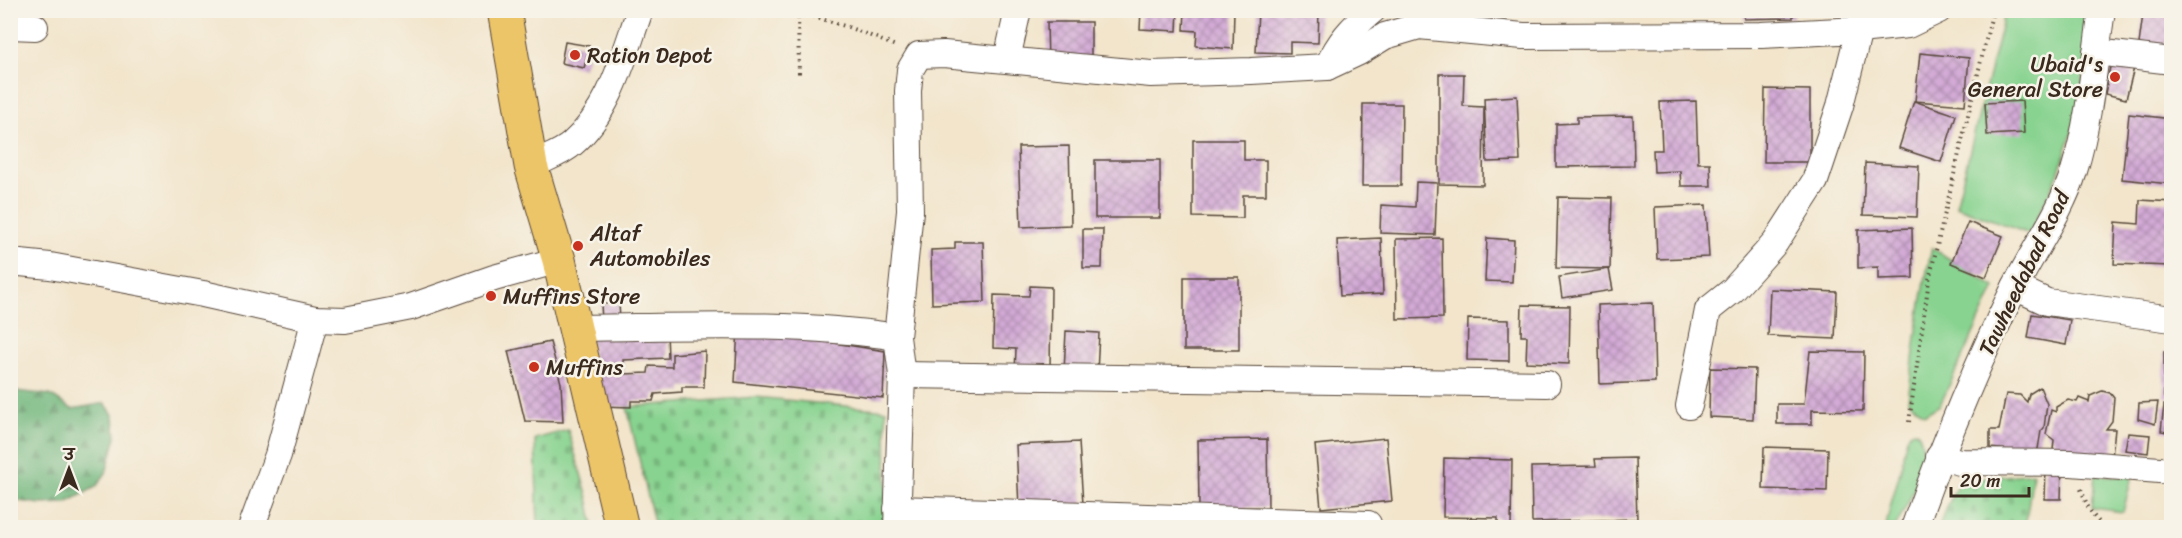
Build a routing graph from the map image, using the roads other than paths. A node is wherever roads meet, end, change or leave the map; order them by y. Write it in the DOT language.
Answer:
graph roads {
  1 [pos="504,10"];
  2 [pos="640,10"];
  3 [pos="1018,10"];
  4 [pos="1373,10"];
  5 [pos="1939,10"];
  6 [pos="2102,10"];
  7 [pos="1859,30"];
  8 [pos="2096,52"];
  9 [pos="1007,59"];
  10 [pos="2172,61"];
  11 [pos="1327,67"];
  12 [pos="531,166"];
  13 [pos="559,260"];
  14 [pos="10,262"];
  15 [pos="2015,286"];
  16 [pos="315,319"];
  17 [pos="2172,320"];
  18 [pos="575,328"];
  19 [pos="897,337"];
  20 [pos="902,375"];
  21 [pos="1546,384"];
  22 [pos="1689,406"];
  23 [pos="1939,457"];
  24 [pos="2172,471"];
  25 [pos="897,518"];
  26 [pos="1368,524"];
  27 [pos="251,528"];
  28 [pos="622,528"];
  29 [pos="1914,528"];
  1 -- 12 [label="highway"];
  2 -- 12 [label="street"];
  3 -- 9 [label="street"];
  4 -- 11 [label="street"];
  5 -- 7 [label="street"];
  6 -- 8 [label="street, Tawheedabad Road"];
  7 -- 11 [label="street"];
  7 -- 22 [label="street"];
  8 -- 10 [label="street"];
  8 -- 15 [label="street, Tawheedabad Road"];
  9 -- 11 [label="street"];
  9 -- 19 [label="street"];
  12 -- 13 [label="highway"];
  13 -- 16 [label="street"];
  13 -- 18 [label="highway"];
  14 -- 16 [label="street"];
  15 -- 17 [label="street"];
  15 -- 23 [label="street, Tawheedabad Road"];
  16 -- 27 [label="street"];
  18 -- 19 [label="street"];
  18 -- 28 [label="highway"];
  19 -- 20 [label="street"];
  20 -- 21 [label="street"];
  20 -- 25 [label="street"];
  23 -- 24 [label="street"];
  23 -- 29 [label="street, Tawheedabad Road"];
  25 -- 26 [label="street"];
}
